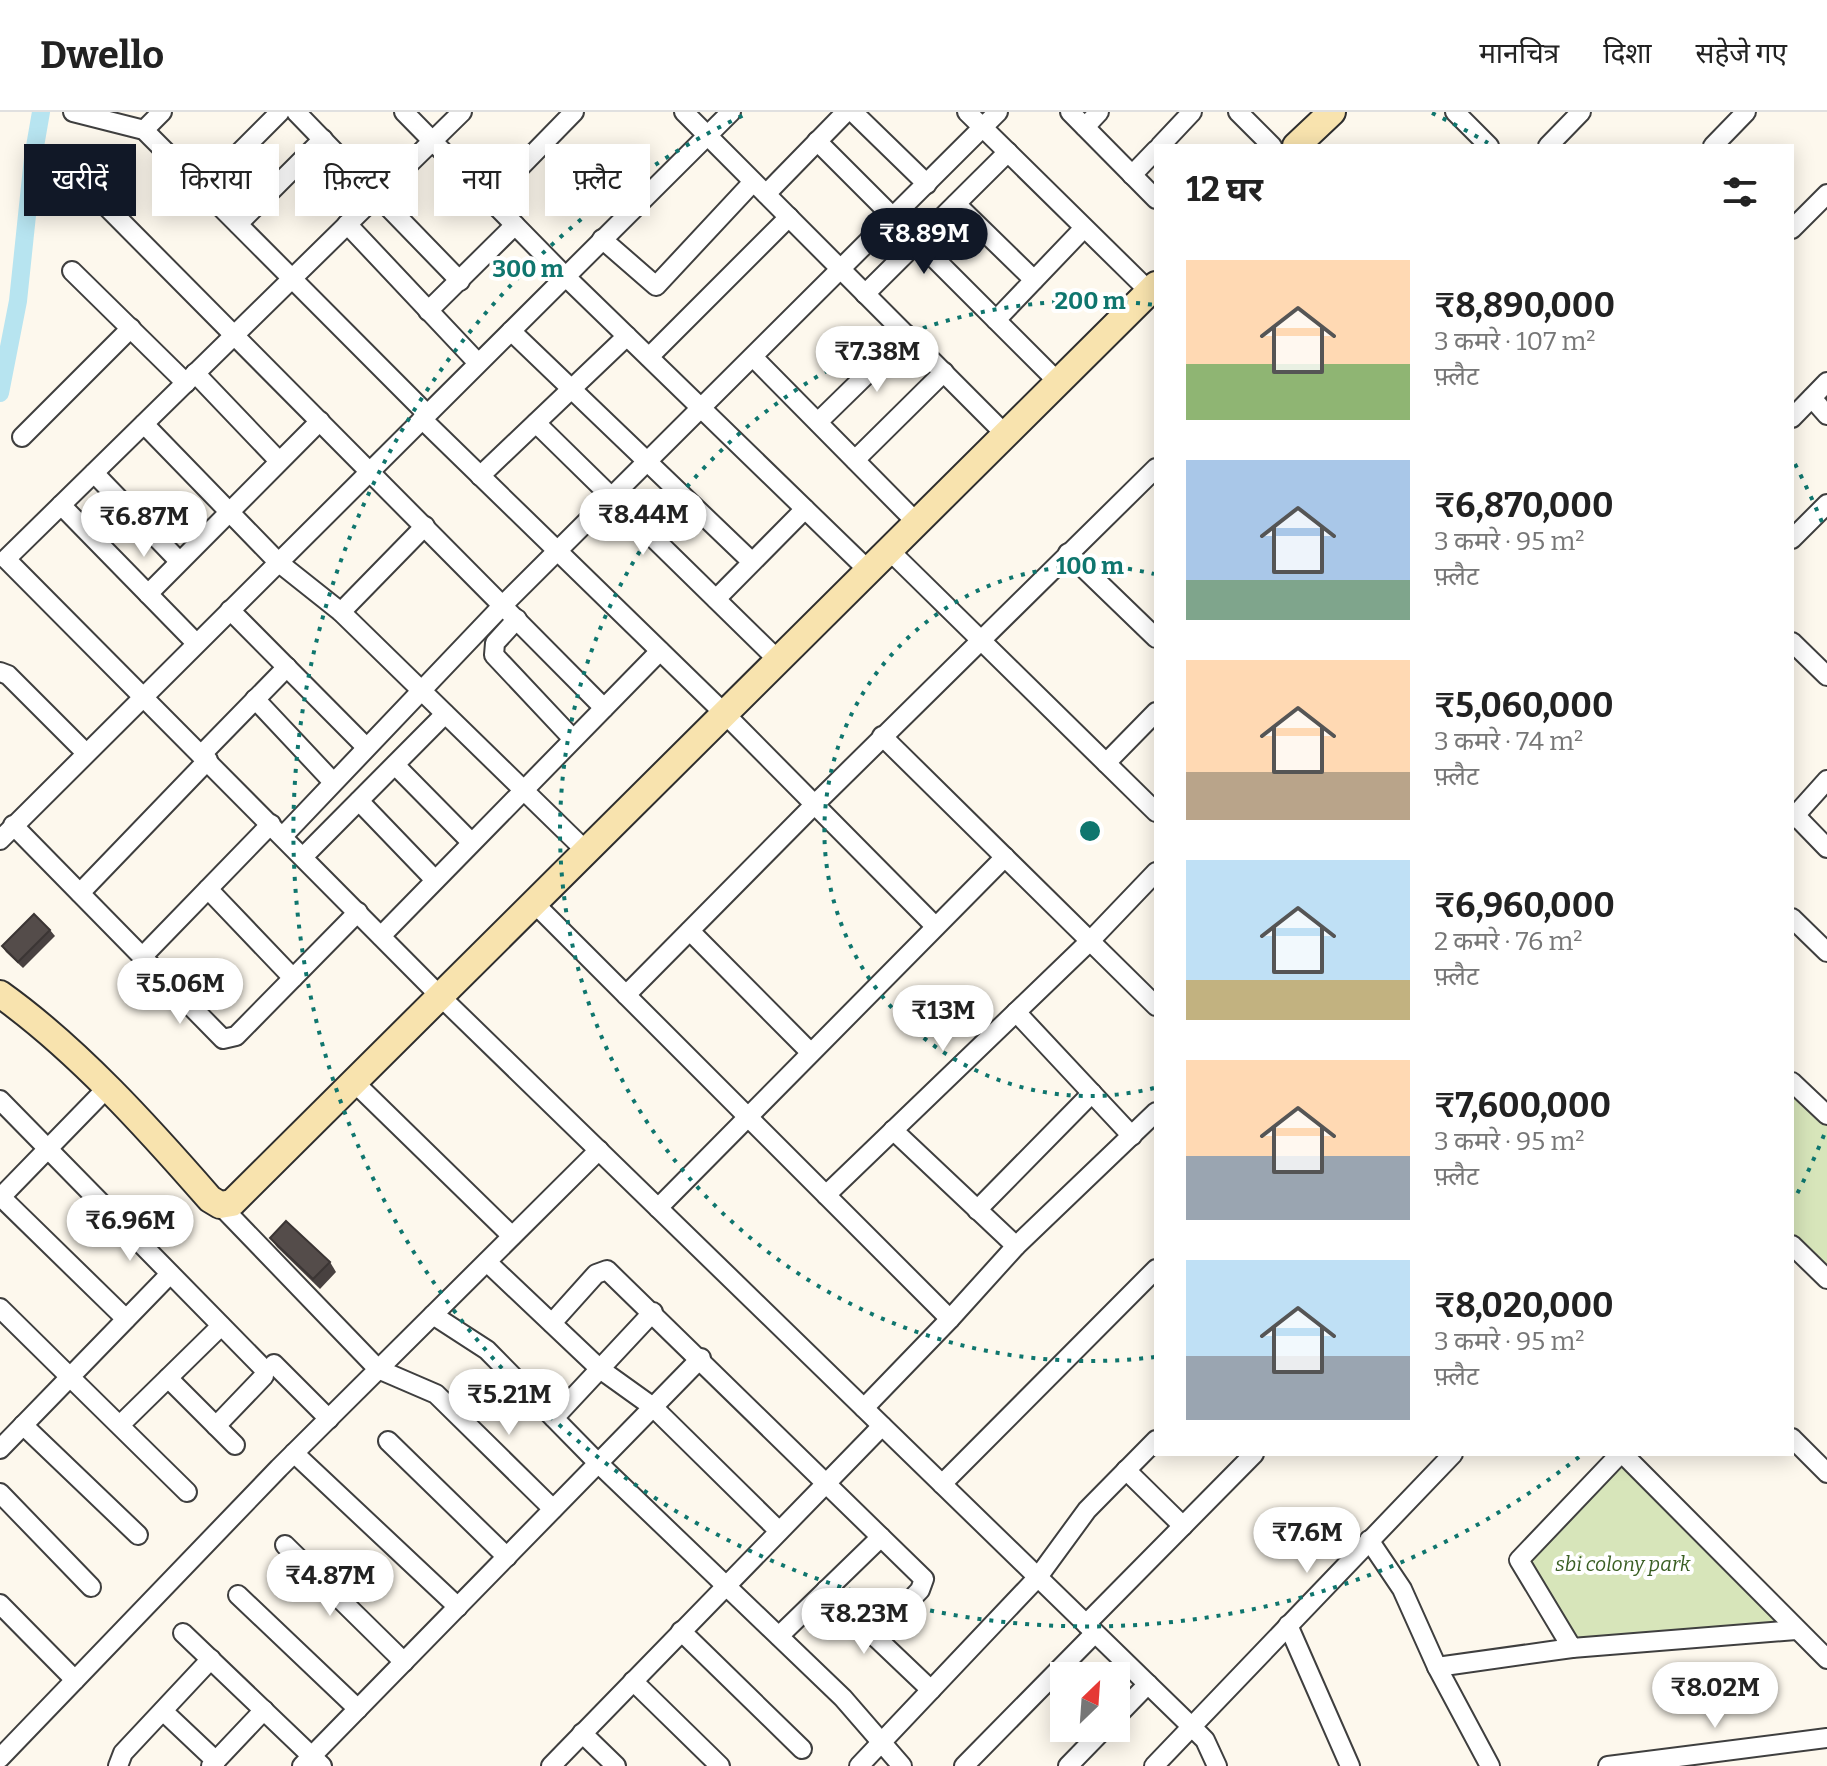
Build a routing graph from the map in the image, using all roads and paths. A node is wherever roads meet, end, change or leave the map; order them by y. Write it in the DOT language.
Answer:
graph roads {
  1 [pos="73,112"];
  2 [pos="162,112"];
  3 [pos="280,112"];
  4 [pos="296,112"];
  5 [pos="404,112"];
  6 [pos="462,112"];
  7 [pos="574,112"];
  8 [pos="684,112"];
  9 [pos="731,112"];
  10 [pos="846,112"];
  11 [pos="853,112"];
  12 [pos="967,112"];
  13 [pos="998,112"];
  14 [pos="1070,112"];
  15 [pos="1099,112"];
  16 [pos="1192,112"];
  17 [pos="1238,112"];
  18 [pos="1332,112"];
  19 [pos="1455,112"];
  20 [pos="1581,112"];
  21 [pos="1746,112"];
  22 [pos="983,127"];
  23 [pos="1085,127"];
  24 [pos="144,130"];
  25 [pos="707,135"];
  26 [pos="323,139"];
  27 [pos="432,141"];
  28 [pos="817,141"];
  29 [pos="158,144"];
  30 [pos="248,144"];
  31 [pos="328,144"];
  32 [pos="435,144"];
  33 [pos="1162,144"];
  34 [pos="1270,144"];
  35 [pos="1298,144"];
  36 [pos="1487,144"];
  37 [pos="1550,144"];
  38 [pos="1715,144"];
  39 [pos="1008,152"];
  40 [pos="1154,152"];
  41 [pos="418,154"];
  42 [pos="529,158"];
  43 [pos="1132,175"];
  44 [pos="927,184"];
  45 [pos="760,188"];
  46 [pos="1827,194"];
  47 [pos="1154,197"];
  48 [pos="956,204"];
  49 [pos="117,216"];
  50 [pos="230,216"];
  51 [pos="355,216"];
  52 [pos="398,216"];
  53 [pos="506,216"];
  54 [pos="789,217"];
  55 [pos="895,217"];
  56 [pos="238,224"];
  57 [pos="347,224"];
  58 [pos="515,225"];
  59 [pos="1794,227"];
  60 [pos="1083,229"];
  61 [pos="602,239"];
  62 [pos="919,241"];
  63 [pos="72,271"];
  64 [pos="842,271"];
  65 [pos="565,276"];
  66 [pos="292,279"];
  67 [pos="1034,280"];
  68 [pos="460,281"];
  69 [pos="1153,288"];
  70 [pos="865,294"];
  71 [pos="428,311"];
  72 [pos="996,320"];
  73 [pos="131,328"];
  74 [pos="511,331"];
  75 [pos="907,335"];
  76 [pos="627,336"];
  77 [pos="232,337"];
  78 [pos="649,357"];
  79 [pos="753,357"];
  80 [pos="478,363"];
  81 [pos="944,372"];
  82 [pos="191,378"];
  83 [pos="1058,382"];
  84 [pos="1827,382"];
  85 [pos="572,388"];
  86 [pos="1812,398"];
  87 [pos="701,408"];
  88 [pos="1827,415"];
  89 [pos="424,416"];
  90 [pos="1794,416"];
  91 [pos="320,421"];
  92 [pos="818,422"];
  93 [pos="536,423"];
  94 [pos="144,424"];
  95 [pos="1006,435"];
  96 [pos="22,437"];
  97 [pos="855,460"];
  98 [pos="279,461"];
  99 [pos="647,462"];
  100 [pos="370,470"];
  101 [pos="1154,470"];
  102 [pos="94,473"];
  103 [pos="480,476"];
  104 [pos="612,497"];
  105 [pos="1827,504"];
  106 [pos="61,505"];
  107 [pos="805,509"];
  108 [pos="229,510"];
  109 [pos="917,523"];
  110 [pos="425,526"];
  111 [pos="1794,537"];
  112 [pos="557,551"];
  113 [pos="890,551"];
  114 [pos="1068,553"];
  115 [pos="179,561"];
  116 [pos="278,562"];
  117 [pos="752,562"];
  118 [pos="869,571"];
  119 [pos="148,594"];
  120 [pos="716,599"];
  121 [pos="503,605"];
  122 [pos="230,610"];
  123 [pos="341,612"];
  124 [pos="517,619"];
  125 [pos="1149,632"];
  126 [pos="980,639"];
  127 [pos="196,643"];
  128 [pos="1794,643"];
  129 [pos="660,651"];
  130 [pos="779,661"];
  131 [pos="1823,663"];
  132 [pos="287,667"];
  133 [pos="0,672"];
  134 [pos="419,689"];
  135 [pos="144,695"];
  136 [pos="255,699"];
  137 [pos="604,708"];
  138 [pos="445,714"];
  139 [pos="725,714"];
  140 [pos="1154,714"];
  141 [pos="882,736"];
  142 [pos="573,739"];
  143 [pos="366,747"];
  144 [pos="86,753"];
  145 [pos="205,757"];
  146 [pos="1106,763"];
  147 [pos="395,765"];
  148 [pos="1827,780"];
  149 [pos="333,782"];
  150 [pos="523,789"];
  151 [pos="359,801"];
  152 [pos="815,804"];
  153 [pos="1154,810"];
  154 [pos="1794,817"];
  155 [pos="13,825"];
  156 [pos="277,830"];
  157 [pos="0,840"];
  158 [pos="471,842"];
  159 [pos="1827,848"];
  160 [pos="587,852"];
  161 [pos="303,857"];
  162 [pos="1005,857"];
  163 [pos="1154,874"];
  164 [pos="435,880"];
  165 [pos="208,889"];
  166 [pos="80,893"];
  167 [pos="535,904"];
  168 [pos="358,912"];
  169 [pos="1794,920"];
  170 [pos="935,926"];
  171 [pos="690,931"];
  172 [pos="381,936"];
  173 [pos="1090,941"];
  174 [pos="1827,952"];
  175 [pos="142,957"];
  176 [pos="293,978"];
  177 [pos="0,994"];
  178 [pos="626,995"];
  179 [pos="441,997"];
  180 [pos="1154,1004"];
  181 [pos="1016,1012"];
  182 [pos="810,1052"];
  183 [pos="355,1083"];
  184 [pos="1794,1084"];
  185 [pos="106,1089"];
  186 [pos="1092,1093"];
  187 [pos="0,1100"];
  188 [pos="1154,1114"];
  189 [pos="1827,1115"];
  190 [pos="747,1116"];
  191 [pos="893,1130"];
  192 [pos="1132,1136"];
  193 [pos="48,1149"];
  194 [pos="599,1150"];
  195 [pos="826,1195"];
  196 [pos="1,1198"];
  197 [pos="220,1205"];
  198 [pos="658,1208"];
  199 [pos="977,1210"];
  200 [pos="512,1236"];
  201 [pos="1016,1246"];
  202 [pos="1794,1247"];
  203 [pos="487,1262"];
  204 [pos="1154,1271"];
  205 [pos="170,1274"];
  206 [pos="1827,1279"];
  207 [pos="0,1308"];
  208 [pos="653,1312"];
  209 [pos="433,1315"];
  210 [pos="126,1319"];
  211 [pos="950,1319"];
  212 [pos="552,1323"];
  213 [pos="221,1326"];
  214 [pos="701,1358"];
  215 [pos="274,1364"];
  216 [pos="378,1369"];
  217 [pos="600,1369"];
  218 [pos="70,1377"];
  219 [pos="168,1378"];
  220 [pos="653,1407"];
  221 [pos="864,1408"];
  222 [pos="554,1418"];
  223 [pos="329,1419"];
  224 [pos="23,1425"];
  225 [pos="120,1425"];
  226 [pos="216,1426"];
  227 [pos="882,1426"];
  228 [pos="1794,1440"];
  229 [pos="388,1441"];
  230 [pos="1154,1442"];
  231 [pos="235,1445"];
  232 [pos="0,1449"];
  233 [pos="294,1453"];
  234 [pos="1252,1456"];
  235 [pos="1451,1456"];
  236 [pos="1619,1456"];
  237 [pos="1623,1456"];
  238 [pos="598,1463"];
  239 [pos="1126,1470"];
  240 [pos="1827,1473"];
  241 [pos="826,1483"];
  242 [pos="942,1484"];
  243 [pos="187,1492"];
  244 [pos="0,1493"];
  245 [pos="553,1509"];
  246 [pos="1183,1526"];
  247 [pos="779,1531"];
  248 [pos="138,1535"];
  249 [pos="881,1537"];
  250 [pos="1369,1540"];
  251 [pos="285,1545"];
  252 [pos="507,1557"];
  253 [pos="1038,1577"];
  254 [pos="727,1585"];
  255 [pos="91,1587"];
  256 [pos="826,1590"];
  257 [pos="238,1595"];
  258 [pos="0,1604"];
  259 [pos="458,1607"];
  260 [pos="1288,1625"];
  261 [pos="1090,1628"];
  262 [pos="1796,1630"];
  263 [pos="681,1631"];
  264 [pos="183,1633"];
  265 [pos="779,1636"];
  266 [pos="875,1637"];
  267 [pos="1572,1648"];
  268 [pos="211,1659"];
  269 [pos="1827,1659"];
  270 [pos="404,1662"];
  271 [pos="1437,1667"];
  272 [pos="75,1680"];
  273 [pos="633,1681"];
  274 [pos="1148,1684"];
  275 [pos="931,1690"];
  276 [pos="1130,1703"];
  277 [pos="358,1709"];
  278 [pos="264,1710"];
  279 [pos="163,1711"];
  280 [pos="1192,1727"];
  281 [pos="582,1733"];
  282 [pos="1827,1738"];
  283 [pos="1091,1742"];
  284 [pos="880,1743"];
  285 [pos="802,1749"];
  286 [pos="0,1758"];
  287 [pos="312,1763"];
  288 [pos="214,1764"];
  289 [pos="10,1766"];
  290 [pos="118,1766"];
  291 [pos="551,1766"];
  292 [pos="616,1766"];
  293 [pos="720,1766"];
  294 [pos="859,1766"];
  295 [pos="902,1766"];
  296 [pos="964,1766"];
  297 [pos="1068,1766"];
  298 [pos="1154,1766"];
  299 [pos="1217,1766"];
  300 [pos="1350,1766"];
  301 [pos="1490,1766"];
  302 [pos="1608,1766"];
  1 -- 24 [label="street"];
  2 -- 24 [label="street"];
  3 -- 30 [label="street"];
  4 -- 26 [label="street"];
  5 -- 27 [label="street"];
  6 -- 27 [label="street"];
  7 -- 42 [label="street"];
  8 -- 25 [label="street"];
  9 -- 25 [label="street"];
  10 -- 28 [label="street"];
  11 -- 44 [label="street"];
  12 -- 22 [label="street"];
  13 -- 22 [label="street"];
  14 -- 23 [label="street"];
  15 -- 23 [label="street"];
  16 -- 33 [label="street"];
  17 -- 34 [label="street"];
  18 -- 35 [label="street"];
  19 -- 36 [label="street"];
  20 -- 37 [label="street"];
  21 -- 38 [label="street"];
  22 -- 39 [label="street"];
  22 -- 44 [label="street"];
  23 -- 43 [label="street"];
  24 -- 29 [label="street"];
  25 -- 45 [label="street"];
  25 -- 61 [label="street"];
  26 -- 31 [label="street"];
  26 -- 56 [label="street"];
  27 -- 32 [label="street"];
  27 -- 41 [label="street"];
  28 -- 45 [label="street"];
  28 -- 55 [label="street"];
  39 -- 48 [label="street"];
  39 -- 60 [label="street"];
  40 -- 43 [label="street"];
  43 -- 47 [label="street"];
  44 -- 55 [label="street"];
  45 -- 54 [label="street"];
  45 -- 61 [label="street"];
  46 -- 59 [label="street"];
  48 -- 62 [label="street"];
  48 -- 67 [label="street"];
  49 -- 77 [label="street"];
  50 -- 56 [label="street"];
  51 -- 57 [label="street"];
  52 -- 68 [label="street"];
  53 -- 58 [label="street"];
  54 -- 64 [label="street"];
  54 -- 78 [label="street"];
  55 -- 62 [label="street"];
  55 -- 64 [label="street"];
  56 -- 66 [label="street"];
  57 -- 66 [label="street"];
  57 -- 71 [label="street"];
  58 -- 65 [label="street"];
  58 -- 68 [label="street"];
  60 -- 67 [label="street"];
  60 -- 69 [label="street"];
  61 -- 65 [label="street"];
  62 -- 70 [label="street"];
  62 -- 72 [label="street"];
  63 -- 73 [label="street"];
  64 -- 70 [label="street"];
  64 -- 79 [label="street"];
  65 -- 74 [label="street"];
  65 -- 76 [label="street"];
  66 -- 77 [label="street"];
  66 -- 89 [label="street"];
  67 -- 72 [label="street"];
  68 -- 71 [label="street"];
  69 -- 83 [label="street"];
  70 -- 75 [label="street"];
  71 -- 80 [label="street"];
  72 -- 83 [label="street"];
  73 -- 82 [label="street"];
  73 -- 96 [label="street"];
  74 -- 80 [label="street"];
  74 -- 85 [label="street"];
  75 -- 81 [label="street"];
  75 -- 92 [label="street"];
  76 -- 78 [label="street"];
  76 -- 85 [label="street"];
  77 -- 82 [label="street"];
  77 -- 91 [label="street"];
  78 -- 87 [label="street"];
  79 -- 87 [label="street"];
  79 -- 92 [label="street"];
  80 -- 89 [label="street"];
  81 -- 95 [label="street"];
  81 -- 97 [label="street"];
  82 -- 94 [label="street"];
  82 -- 98 [label="street"];
  83 -- 95 [label="street"];
  84 -- 86 [label="street"];
  85 -- 93 [label="street"];
  85 -- 99 [label="street"];
  86 -- 88 [label="street"];
  86 -- 90 [label="street"];
  87 -- 99 [label="street"];
  87 -- 107 [label="street"];
  89 -- 100 [label="street"];
  89 -- 103 [label="street"];
  91 -- 98 [label="street"];
  91 -- 100 [label="street"];
  92 -- 97 [label="street"];
  93 -- 103 [label="street"];
  93 -- 104 [label="street"];
  94 -- 102 [label="street"];
  94 -- 108 [label="street"];
  95 -- 109 [label="street"];
  97 -- 109 [label="street"];
  98 -- 108 [label="street"];
  99 -- 104 [label="street"];
  99 -- 117 [label="street"];
  100 -- 110 [label="street"];
  100 -- 116 [label="street"];
  101 -- 114 [label="street"];
  102 -- 106 [label="street"];
  102 -- 115 [label="street"];
  103 -- 112 [label="street"];
  104 -- 112 [label="street"];
  104 -- 120 [label="street"];
  105 -- 111 [label="street"];
  106 -- 119 [label="street"];
  106 -- 135 [label="street"];
  107 -- 117 [label="street"];
  107 -- 118 [label="street"];
  108 -- 115 [label="street"];
  108 -- 116 [label="street"];
  109 -- 113 [label="street"];
  110 -- 121 [label="street"];
  110 -- 123 [label="street"];
  112 -- 121 [label="street"];
  112 -- 129 [label="street"];
  113 -- 118 [label="street"];
  113 -- 126 [label="street"];
  114 -- 125 [label="street"];
  114 -- 126 [label="street"];
  115 -- 119 [label="street"];
  116 -- 122 [label="street"];
  116 -- 123 [label="street"];
  117 -- 120 [label="street"];
  118 -- 130 [label="street"];
  119 -- 127 [label="street"];
  120 -- 130 [label="street"];
  121 -- 124 [label="street"];
  121 -- 134 [label="street"];
  122 -- 127 [label="street"];
  122 -- 132 [label="street"];
  123 -- 134 [label="street"];
  124 -- 137 [label="street"];
  124 -- 142 [label="street"];
  126 -- 141 [label="street"];
  126 -- 146 [label="street"];
  127 -- 135 [label="street"];
  128 -- 131 [label="street"];
  129 -- 137 [label="street"];
  129 -- 139 [label="street"];
  130 -- 139 [label="street"];
  132 -- 136 [label="street"];
  132 -- 143 [label="street"];
  133 -- 144 [label="street"];
  134 -- 138 [label="street"];
  134 -- 143 [label="street"];
  135 -- 144 [label="street"];
  135 -- 145 [label="street"];
  136 -- 145 [label="street"];
  136 -- 149 [label="street"];
  137 -- 142 [label="street"];
  138 -- 147 [label="street"];
  138 -- 150 [label="street"];
  139 -- 152 [label="street"];
  139 -- 160 [label="street"];
  140 -- 146 [label="street"];
  141 -- 152 [label="street"];
  141 -- 162 [label="street"];
  142 -- 150 [label="street"];
  143 -- 149 [label="street"];
  144 -- 155 [label="street"];
  145 -- 156 [label="street"];
  145 -- 166 [label="street"];
  146 -- 153 [label="street"];
  147 -- 151 [label="street"];
  147 -- 158 [label="street"];
  148 -- 154 [label="street"];
  149 -- 156 [label="street"];
  150 -- 158 [label="street"];
  150 -- 160 [label="street"];
  151 -- 161 [label="street"];
  151 -- 164 [label="street"];
  152 -- 170 [label="street"];
  152 -- 171 [label="street"];
  154 -- 159 [label="street"];
  155 -- 157 [label="street"];
  155 -- 166 [label="street"];
  156 -- 161 [label="street"];
  156 -- 165 [label="street"];
  158 -- 164 [label="street"];
  160 -- 167 [label="street"];
  161 -- 168 [label="street"];
  162 -- 170 [label="street"];
  162 -- 173 [label="street"];
  163 -- 173 [label="street"];
  164 -- 172 [label="street"];
  165 -- 175 [label="street"];
  165 -- 176 [label="street"];
  166 -- 175 [label="street"];
  167 -- 178 [label="street"];
  167 -- 179 [label="street"];
  168 -- 172 [label="street"];
  168 -- 176 [label="street"];
  169 -- 174 [label="street"];
  170 -- 182 [label="street"];
  171 -- 178 [label="street"];
  171 -- 182 [label="street"];
  172 -- 179 [label="street"];
  173 -- 180 [label="street"];
  173 -- 181 [label="street"];
  175 -- 176 [label="street"];
  177 -- 185 [label="street"];
  178 -- 190 [label="street"];
  179 -- 183 [label="street"];
  179 -- 194 [label="street"];
  181 -- 186 [label="street"];
  181 -- 191 [label="street"];
  182 -- 190 [label="street"];
  183 -- 197 [label="street"];
  183 -- 200 [label="street"];
  184 -- 189 [label="street"];
  185 -- 193 [label="street"];
  185 -- 197 [label="street"];
  186 -- 192 [label="street"];
  186 -- 199 [label="street"];
  187 -- 193 [label="street"];
  188 -- 192 [label="street"];
  190 -- 195 [label="street"];
  190 -- 198 [label="street"];
  191 -- 195 [label="street"];
  191 -- 199 [label="street"];
  192 -- 201 [label="street"];
  193 -- 196 [label="street"];
  193 -- 205 [label="street"];
  194 -- 198 [label="street"];
  194 -- 200 [label="street"];
  195 -- 211 [label="street"];
  196 -- 210 [label="street"];
  197 -- 216 [label="street"];
  198 -- 221 [label="street"];
  199 -- 201 [label="street"];
  200 -- 203 [label="street"];
  201 -- 211 [label="street"];
  202 -- 206 [label="street"];
  203 -- 209 [label="street"];
  203 -- 212 [label="street"];
  204 -- 242 [label="street"];
  205 -- 210 [label="street"];
  205 -- 213 [label="street"];
  207 -- 218 [label="street"];
  208 -- 212 [label="street"];
  208 -- 214 [label="street"];
  208 -- 217 [label="street"];
  209 -- 216 [label="street"];
  209 -- 222 [label="street"];
  210 -- 218 [label="street"];
  211 -- 221 [label="street"];
  212 -- 217 [label="street"];
  213 -- 219 [label="street"];
  213 -- 226 [label="street"];
  214 -- 220 [label="street"];
  214 -- 241 [label="street"];
  215 -- 223 [label="street"];
  216 -- 223 [label="street"];
  216 -- 245 [label="street"];
  217 -- 220 [label="street"];
  217 -- 222 [label="street"];
  218 -- 224 [label="street"];
  218 -- 225 [label="street"];
  219 -- 225 [label="street"];
  219 -- 226 [label="street"];
  220 -- 238 [label="street"];
  220 -- 247 [label="street"];
  221 -- 227 [label="street"];
  222 -- 238 [label="street"];
  223 -- 233 [label="street"];
  224 -- 232 [label="street"];
  224 -- 248 [label="street"];
  225 -- 243 [label="street"];
  226 -- 231 [label="street"];
  227 -- 241 [label="street"];
  227 -- 242 [label="street"];
  228 -- 240 [label="street"];
  229 -- 252 [label="street"];
  230 -- 239 [label="street"];
  233 -- 259 [label="street"];
  233 -- 272 [label="street"];
  234 -- 246 [label="street"];
  235 -- 250 [label="street"];
  236 -- 267 [label="street"];
  237 -- 262 [label="street"];
  238 -- 245 [label="street"];
  238 -- 254 [label="street"];
  239 -- 246 [label="street"];
  239 -- 253 [label="street"];
  241 -- 247 [label="street"];
  241 -- 249 [label="street"];
  242 -- 253 [label="street"];
  244 -- 255 [label="street"];
  245 -- 252 [label="street"];
  246 -- 261 [label="street"];
  247 -- 254 [label="street"];
  249 -- 256 [label="street"];
  249 -- 266 [label="street"];
  250 -- 260 [label="street"];
  250 -- 271 [label="street"];
  251 -- 270 [label="street"];
  252 -- 259 [label="street"];
  253 -- 261 [label="street"];
  253 -- 275 [label="street"];
  254 -- 263 [label="street"];
  254 -- 265 [label="street"];
  256 -- 265 [label="street"];
  256 -- 266 [label="street"];
  257 -- 277 [label="street"];
  258 -- 272 [label="street"];
  259 -- 270 [label="street"];
  260 -- 280 [label="street"];
  260 -- 300 [label="street"];
  261 -- 274 [label="street"];
  261 -- 296 [label="street"];
  262 -- 267 [label="street"];
  262 -- 269 [label="street"];
  263 -- 273 [label="street"];
  263 -- 285 [label="street"];
  264 -- 268 [label="street"];
  265 -- 284 [label="street"];
  266 -- 275 [label="street"];
  267 -- 271 [label="street"];
  268 -- 278 [label="street"];
  268 -- 279 [label="street"];
  270 -- 277 [label="street"];
  271 -- 301 [label="street"];
  272 -- 286 [label="street"];
  273 -- 281 [label="street"];
  273 -- 293 [label="street"];
  274 -- 276 [label="street"];
  274 -- 280 [label="street"];
  275 -- 284 [label="street"];
  277 -- 287 [label="street"];
  278 -- 287 [label="street"];
  278 -- 288 [label="street"];
  279 -- 288 [label="street"];
  279 -- 290 [label="street"];
  280 -- 298 [label="street"];
  280 -- 299 [label="street"];
  281 -- 291 [label="street"];
  281 -- 292 [label="street"];
  282 -- 302 [label="street"];
  283 -- 297 [label="street"];
  284 -- 294 [label="street"];
  284 -- 295 [label="street"];
  286 -- 289 [label="street"];
}
